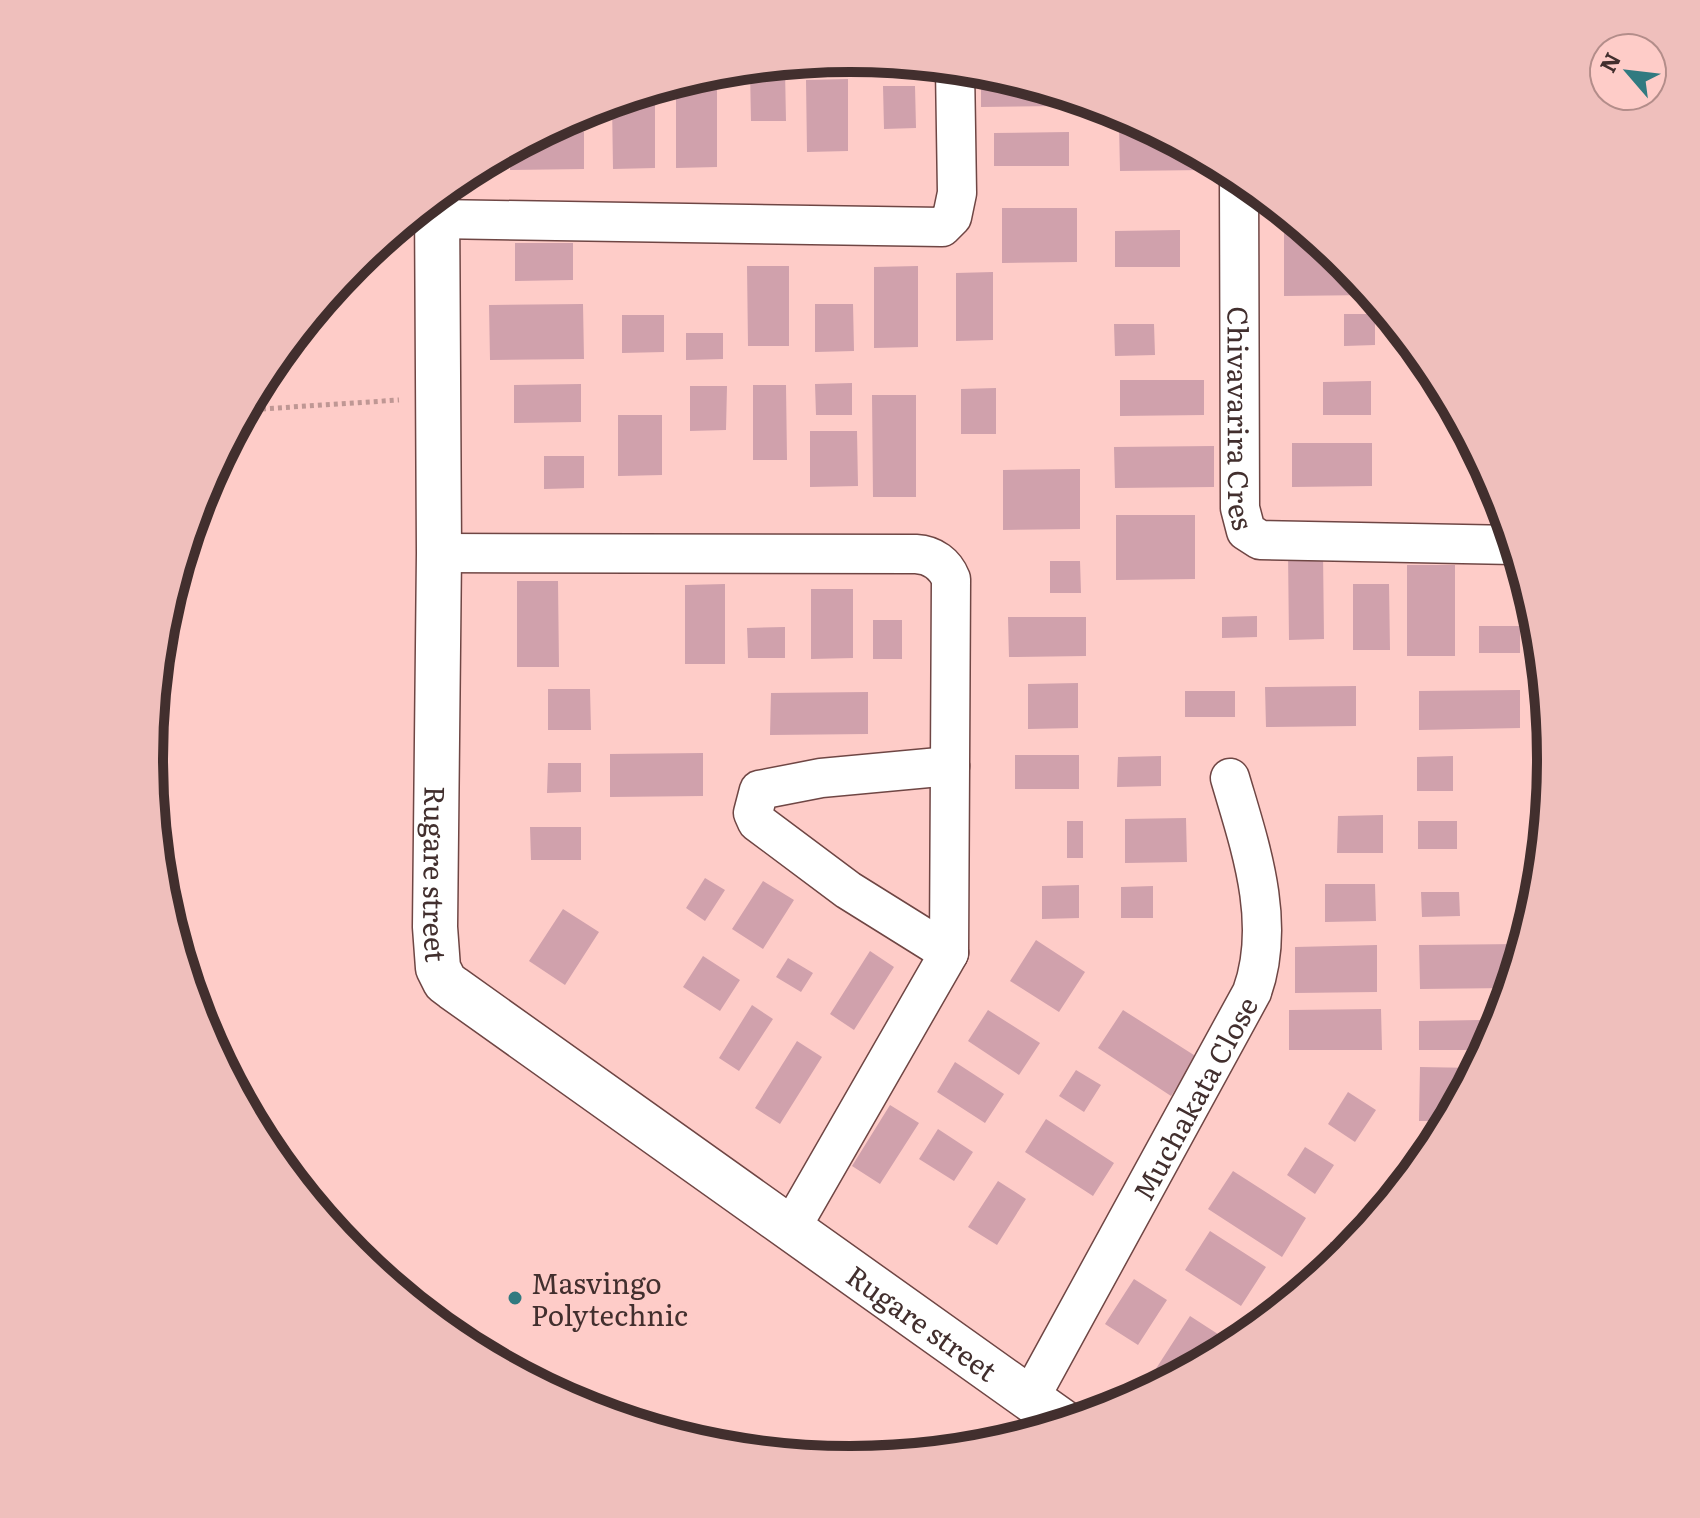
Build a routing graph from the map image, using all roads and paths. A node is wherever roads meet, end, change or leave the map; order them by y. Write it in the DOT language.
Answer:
graph roads {
  1 [pos="955,80"];
  2 [pos="1239,193"];
  3 [pos="440,208"];
  4 [pos="437,210"];
  5 [pos="436,397"];
  6 [pos="259,409"];
  7 [pos="1503,545"];
  8 [pos="439,553"];
  9 [pos="950,766"];
  10 [pos="1230,778"];
  11 [pos="949,953"];
  12 [pos="791,1228"];
  13 [pos="1030,1398"];
  14 [pos="1054,1415"];
  1 -- 3 [label="street"];
  2 -- 7 [label="street, Chivavarira Cres"];
  4 -- 5 [label="street, Rugare street"];
  5 -- 6 [label="path"];
  5 -- 8 [label="street, Rugare street"];
  8 -- 9 [label="street"];
  8 -- 12 [label="street, Rugare street"];
  9 -- 11 [label="street"];
  9 -- 11 [label="street"];
  10 -- 13 [label="street, Muchakata Close"];
  11 -- 12 [label="street"];
  12 -- 13 [label="street, Rugare street"];
  13 -- 14 [label="street, Rugare street"];
}
